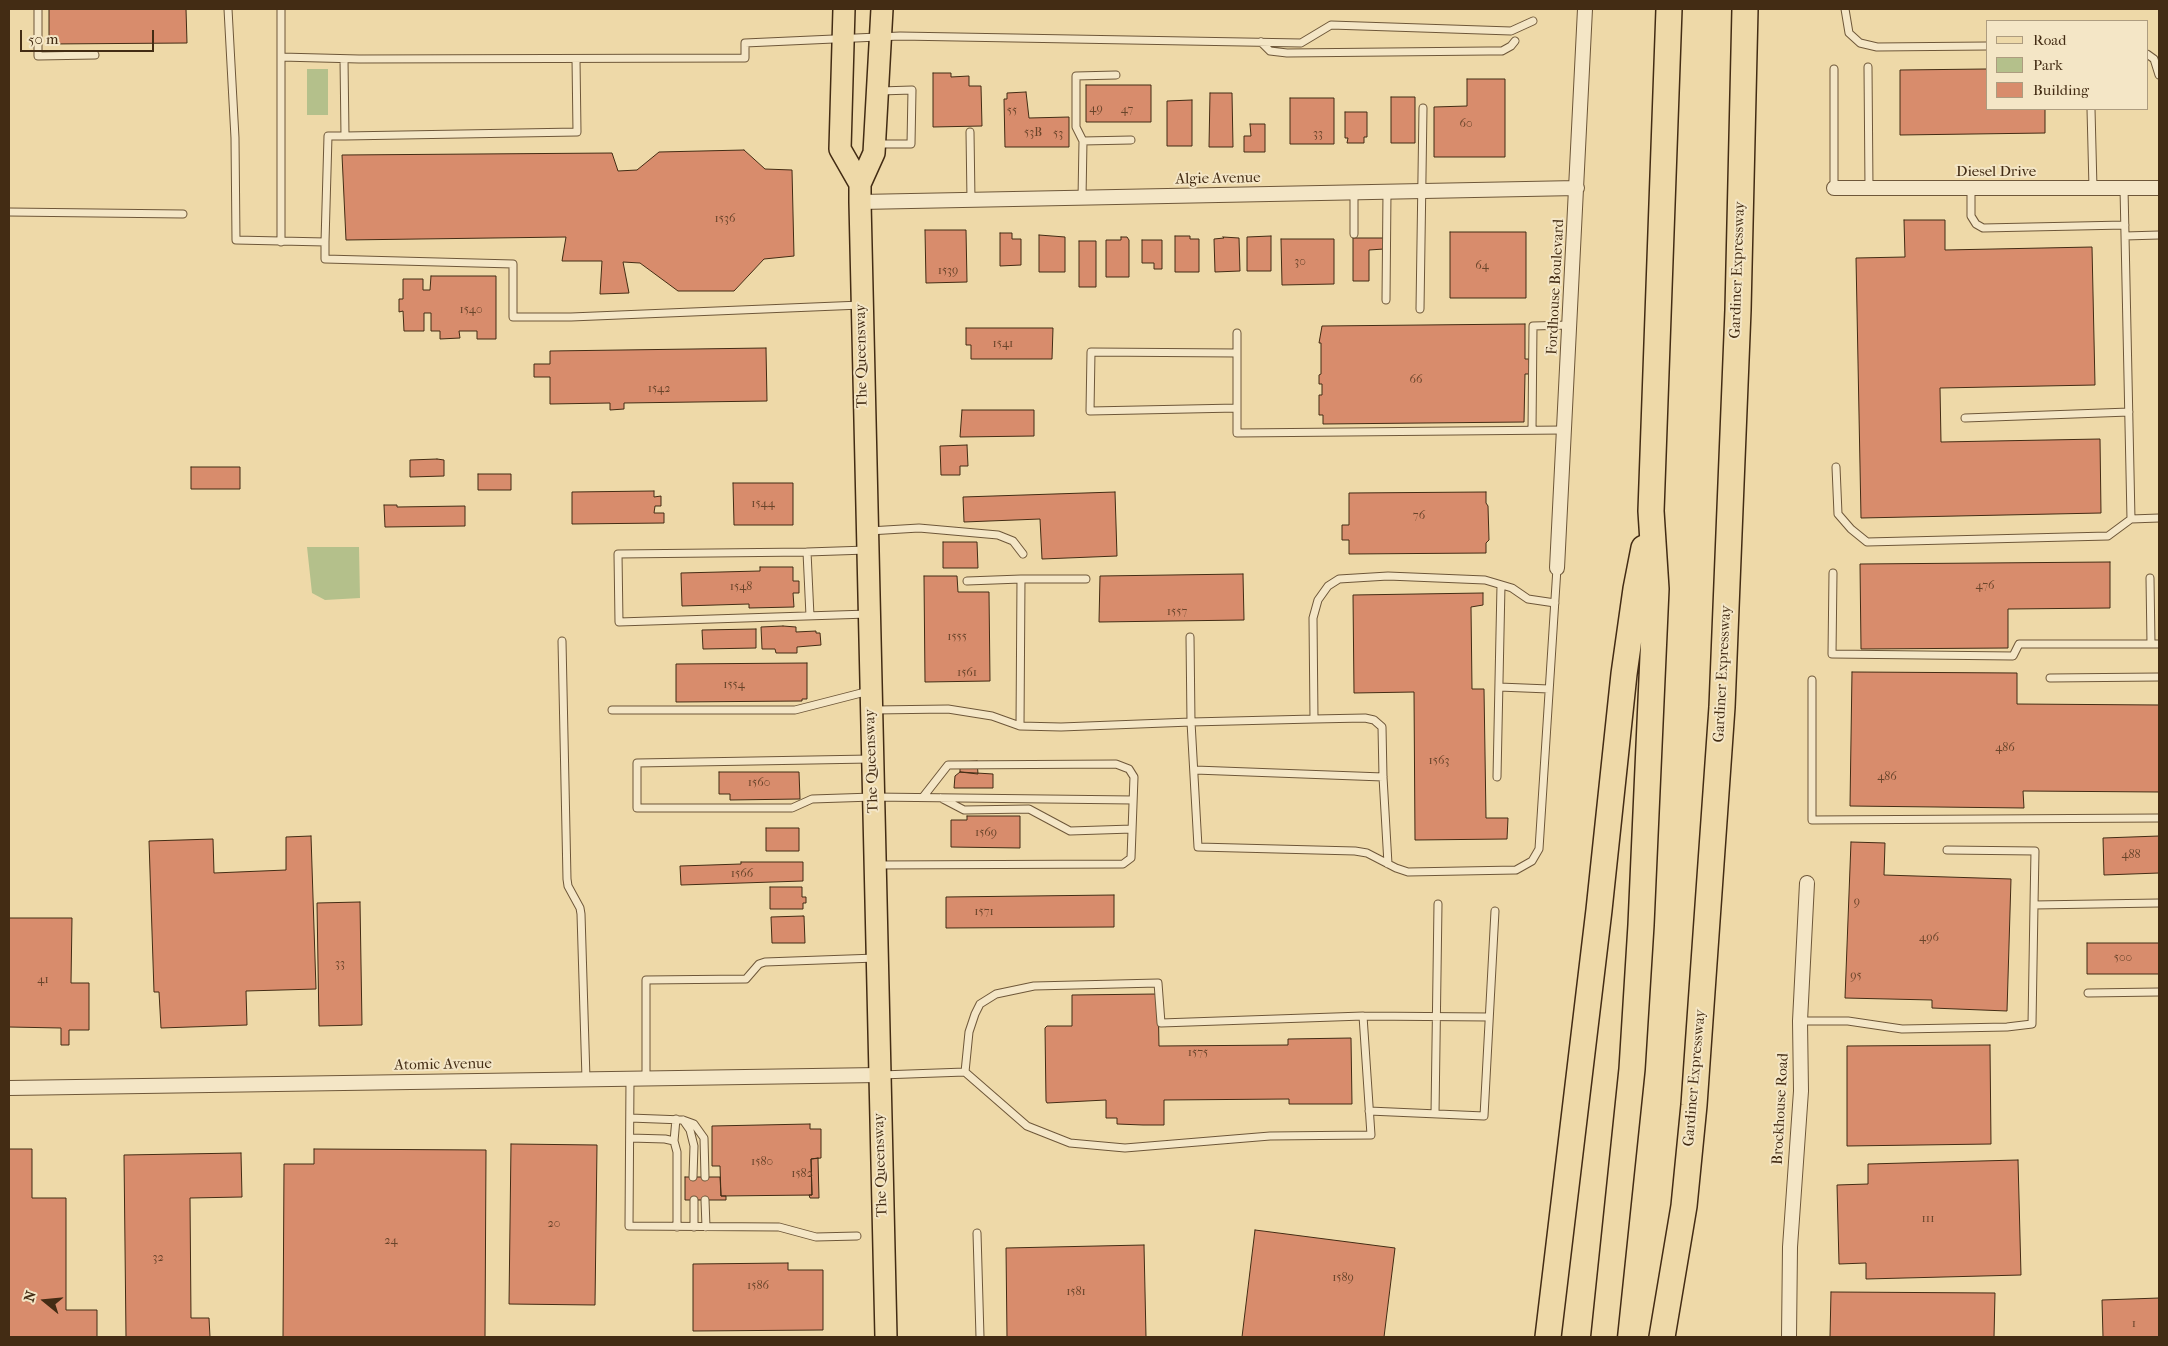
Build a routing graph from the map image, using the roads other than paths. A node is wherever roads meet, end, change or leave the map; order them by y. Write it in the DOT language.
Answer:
graph roads {
  1 [pos="38,9"];
  2 [pos="228,9"];
  3 [pos="281,9"];
  4 [pos="844,9"];
  5 [pos="882,9"];
  6 [pos="1585,9"];
  7 [pos="1668,9"];
  8 [pos="1746,9"];
  9 [pos="1845,9"];
  10 [pos="1533,21"];
  11 [pos="880,37"];
  12 [pos="843,38"];
  13 [pos="1515,41"];
  14 [pos="1262,42"];
  15 [pos="1986,46"];
  16 [pos="95,55"];
  17 [pos="2148,55"];
  18 [pos="281,57"];
  19 [pos="576,58"];
  20 [pos="344,59"];
  21 [pos="1868,67"];
  22 [pos="1834,69"];
  23 [pos="1116,75"];
  24 [pos="2159,75"];
  25 [pos="877,91"];
  26 [pos="1423,108"];
  27 [pos="2091,110"];
  28 [pos="970,132"];
  29 [pos="345,136"];
  30 [pos="1131,140"];
  31 [pos="1083,141"];
  32 [pos="875,144"];
  33 [pos="1577,188"];
  34 [pos="1834,188"];
  35 [pos="1869,188"];
  36 [pos="2093,188"];
  37 [pos="2124,188"];
  38 [pos="2159,188"];
  39 [pos="1970,189"];
  40 [pos="1423,191"];
  41 [pos="1354,192"];
  42 [pos="1386,192"];
  43 [pos="860,193"];
  44 [pos="1082,198"];
  45 [pos="971,200"];
  46 [pos="9,212"];
  47 [pos="183,214"];
  48 [pos="2125,225"];
  49 [pos="1354,234"];
  50 [pos="2159,235"];
  51 [pos="2125,236"];
  52 [pos="281,242"];
  53 [pos="325,242"];
  54 [pos="1386,300"];
  55 [pos="861,305"];
  56 [pos="1420,310"];
  57 [pos="1570,325"];
  58 [pos="1237,333"];
  59 [pos="1237,353"];
  60 [pos="1237,408"];
  61 [pos="2129,412"];
  62 [pos="1965,418"];
  63 [pos="1532,430"];
  64 [pos="1564,430"];
  65 [pos="1836,467"];
  66 [pos="1651,511"];
  67 [pos="2159,518"];
  68 [pos="2131,519"];
  69 [pos="867,540"];
  70 [pos="807,552"];
  71 [pos="1023,554"];
  72 [pos="1557,568"];
  73 [pos="1833,573"];
  74 [pos="2150,578"];
  75 [pos="1021,579"];
  76 [pos="1086,579"];
  77 [pos="967,581"];
  78 [pos="1501,585"];
  79 [pos="1555,603"];
  80 [pos="869,614"];
  81 [pos="810,616"];
  82 [pos="1190,637"];
  83 [pos="562,641"];
  84 [pos="2155,644"];
  85 [pos="2159,677"];
  86 [pos="2050,678"];
  87 [pos="1812,680"];
  88 [pos="1499,687"];
  89 [pos="1549,689"];
  90 [pos="871,700"];
  91 [pos="612,710"];
  92 [pos="1314,719"];
  93 [pos="1191,722"];
  94 [pos="1020,726"];
  95 [pos="872,759"];
  96 [pos="1195,770"];
  97 [pos="1383,777"];
  98 [pos="1497,777"];
  99 [pos="873,797"];
  100 [pos="923,797"];
  101 [pos="941,797"];
  102 [pos="1133,800"];
  103 [pos="2159,818"];
  104 [pos="1132,829"];
  105 [pos="1947,850"];
  106 [pos="1388,864"];
  107 [pos="875,865"];
  108 [pos="1807,883"];
  109 [pos="2159,903"];
  110 [pos="1438,904"];
  111 [pos="2034,905"];
  112 [pos="1495,911"];
  113 [pos="876,958"];
  114 [pos="2159,992"];
  115 [pos="2088,993"];
  116 [pos="1363,1016"];
  117 [pos="1436,1017"];
  118 [pos="1489,1017"];
  119 [pos="1800,1020"];
  120 [pos="965,1072"];
  121 [pos="878,1075"];
  122 [pos="646,1078"];
  123 [pos="586,1079"];
  124 [pos="630,1079"];
  125 [pos="9,1088"];
  126 [pos="1369,1111"];
  127 [pos="1435,1114"];
  128 [pos="630,1118"];
  129 [pos="679,1120"];
  130 [pos="630,1138"];
  131 [pos="674,1141"];
  132 [pos="693,1177"];
  133 [pos="705,1177"];
  134 [pos="694,1200"];
  135 [pos="705,1200"];
  136 [pos="1684,1206"];
  137 [pos="677,1226"];
  138 [pos="694,1227"];
  139 [pos="706,1227"];
  140 [pos="977,1233"];
  141 [pos="857,1236"];
  142 [pos="886,1337"];
  143 [pos="980,1337"];
  144 [pos="1548,1337"];
  145 [pos="1604,1337"];
  146 [pos="1662,1337"];
  147 [pos="1677,1337"];
  148 [pos="1788,1337"];
  1 -- 16 [label="lane"];
  2 -- 52 [label="lane"];
  3 -- 18 [label="lane"];
  4 -- 12 [label="main road, The Queensway"];
  5 -- 11 [label="main road, The Queensway"];
  6 -- 33 [label="street, Fordhouse Boulevard"];
  7 -- 66 [label="highway"];
  8 -- 136 [label="highway, Gardiner Expressway"];
  9 -- 15 [label="lane"];
  10 -- 14 [label="lane"];
  11 -- 12 [label="lane"];
  11 -- 14 [label="lane"];
  11 -- 25 [label="main road, The Queensway"];
  12 -- 19 [label="lane"];
  12 -- 43 [label="main road, The Queensway"];
  13 -- 14 [label="lane"];
  17 -- 24 [label="lane"];
  18 -- 20 [label="lane"];
  18 -- 52 [label="lane"];
  19 -- 20 [label="lane"];
  19 -- 29 [label="lane"];
  20 -- 29 [label="lane"];
  21 -- 35 [label="lane"];
  22 -- 34 [label="lane"];
  23 -- 31 [label="lane"];
  25 -- 32 [label="main road, The Queensway"];
  25 -- 32 [label="lane"];
  26 -- 40 [label="lane"];
  27 -- 36 [label="lane"];
  28 -- 45 [label="lane"];
  29 -- 53 [label="lane"];
  30 -- 31 [label="lane"];
  31 -- 44 [label="lane"];
  32 -- 43 [label="main road, The Queensway"];
  33 -- 40 [label="street, Algie Avenue"];
  33 -- 57 [label="street, Fordhouse Boulevard"];
  34 -- 35 [label="street, Diesel Drive"];
  35 -- 39 [label="street, Diesel Drive"];
  36 -- 37 [label="street, Diesel Drive"];
  36 -- 39 [label="street, Diesel Drive"];
  37 -- 38 [label="street, Diesel Drive"];
  37 -- 48 [label="lane"];
  39 -- 48 [label="lane"];
  40 -- 42 [label="street, Algie Avenue"];
  40 -- 56 [label="lane"];
  41 -- 42 [label="street, Algie Avenue"];
  41 -- 44 [label="street, Algie Avenue"];
  41 -- 49 [label="lane"];
  42 -- 54 [label="lane"];
  43 -- 45 [label="street, Algie Avenue"];
  43 -- 55 [label="main road, The Queensway"];
  44 -- 45 [label="street, Algie Avenue"];
  46 -- 47 [label="lane"];
  48 -- 51 [label="lane"];
  50 -- 51 [label="lane"];
  51 -- 61 [label="lane"];
  52 -- 53 [label="lane"];
  53 -- 55 [label="lane"];
  55 -- 69 [label="main road, The Queensway"];
  57 -- 63 [label="lane"];
  57 -- 64 [label="street, Fordhouse Boulevard"];
  58 -- 59 [label="lane"];
  59 -- 60 [label="lane"];
  59 -- 60 [label="lane"];
  60 -- 63 [label="lane"];
  61 -- 62 [label="lane"];
  61 -- 68 [label="lane"];
  63 -- 64 [label="lane"];
  64 -- 72 [label="street, Fordhouse Boulevard"];
  65 -- 68 [label="lane"];
  66 -- 144 [label="highway"];
  66 -- 145 [label="highway"];
  67 -- 68 [label="lane"];
  69 -- 70 [label="lane"];
  69 -- 71 [label="lane"];
  69 -- 80 [label="main road, The Queensway"];
  70 -- 81 [label="lane"];
  70 -- 81 [label="lane"];
  72 -- 79 [label="lane"];
  73 -- 84 [label="lane"];
  74 -- 84 [label="lane"];
  75 -- 76 [label="lane"];
  75 -- 77 [label="lane"];
  75 -- 94 [label="lane"];
  78 -- 79 [label="lane"];
  78 -- 88 [label="lane"];
  78 -- 92 [label="lane"];
  79 -- 89 [label="lane"];
  80 -- 81 [label="lane"];
  80 -- 90 [label="main road, The Queensway"];
  82 -- 93 [label="lane"];
  83 -- 123 [label="lane"];
  85 -- 86 [label="lane"];
  87 -- 103 [label="lane"];
  88 -- 89 [label="lane"];
  88 -- 98 [label="lane"];
  89 -- 106 [label="lane"];
  90 -- 91 [label="lane"];
  90 -- 94 [label="lane"];
  90 -- 95 [label="main road, The Queensway"];
  92 -- 93 [label="lane"];
  92 -- 97 [label="lane"];
  93 -- 94 [label="lane"];
  93 -- 96 [label="lane"];
  95 -- 99 [label="main road, The Queensway"];
  95 -- 99 [label="lane"];
  96 -- 97 [label="lane"];
  96 -- 106 [label="lane"];
  97 -- 106 [label="lane"];
  99 -- 100 [label="lane"];
  99 -- 107 [label="main road, The Queensway"];
  100 -- 101 [label="lane"];
  100 -- 102 [label="lane"];
  101 -- 102 [label="lane"];
  101 -- 104 [label="lane"];
  102 -- 104 [label="lane"];
  104 -- 107 [label="lane"];
  105 -- 111 [label="lane"];
  107 -- 113 [label="main road, The Queensway"];
  108 -- 119 [label="street, Brockhouse Road"];
  109 -- 111 [label="lane"];
  110 -- 117 [label="lane"];
  111 -- 119 [label="lane"];
  112 -- 118 [label="lane"];
  113 -- 121 [label="main road, The Queensway"];
  113 -- 122 [label="lane"];
  114 -- 115 [label="lane"];
  116 -- 117 [label="lane"];
  116 -- 120 [label="lane"];
  116 -- 126 [label="lane"];
  117 -- 118 [label="lane"];
  117 -- 127 [label="lane"];
  118 -- 127 [label="lane"];
  119 -- 148 [label="street, Brockhouse Road"];
  120 -- 121 [label="lane"];
  120 -- 126 [label="lane"];
  121 -- 122 [label="street, Atomic Avenue"];
  121 -- 142 [label="main road, The Queensway"];
  122 -- 124 [label="street, Atomic Avenue"];
  123 -- 124 [label="street, Atomic Avenue"];
  123 -- 125 [label="street, Atomic Avenue"];
  124 -- 128 [label="lane"];
  126 -- 127 [label="lane"];
  128 -- 129 [label="lane"];
  128 -- 130 [label="lane"];
  129 -- 131 [label="lane"];
  129 -- 132 [label="lane"];
  129 -- 133 [label="lane"];
  130 -- 131 [label="lane"];
  130 -- 137 [label="lane"];
  131 -- 137 [label="lane"];
  134 -- 138 [label="lane"];
  135 -- 139 [label="lane"];
  136 -- 146 [label="highway, Gardiner Expressway"];
  136 -- 147 [label="highway"];
  137 -- 138 [label="lane"];
  138 -- 139 [label="lane"];
  139 -- 141 [label="lane"];
  140 -- 143 [label="lane"];
}
